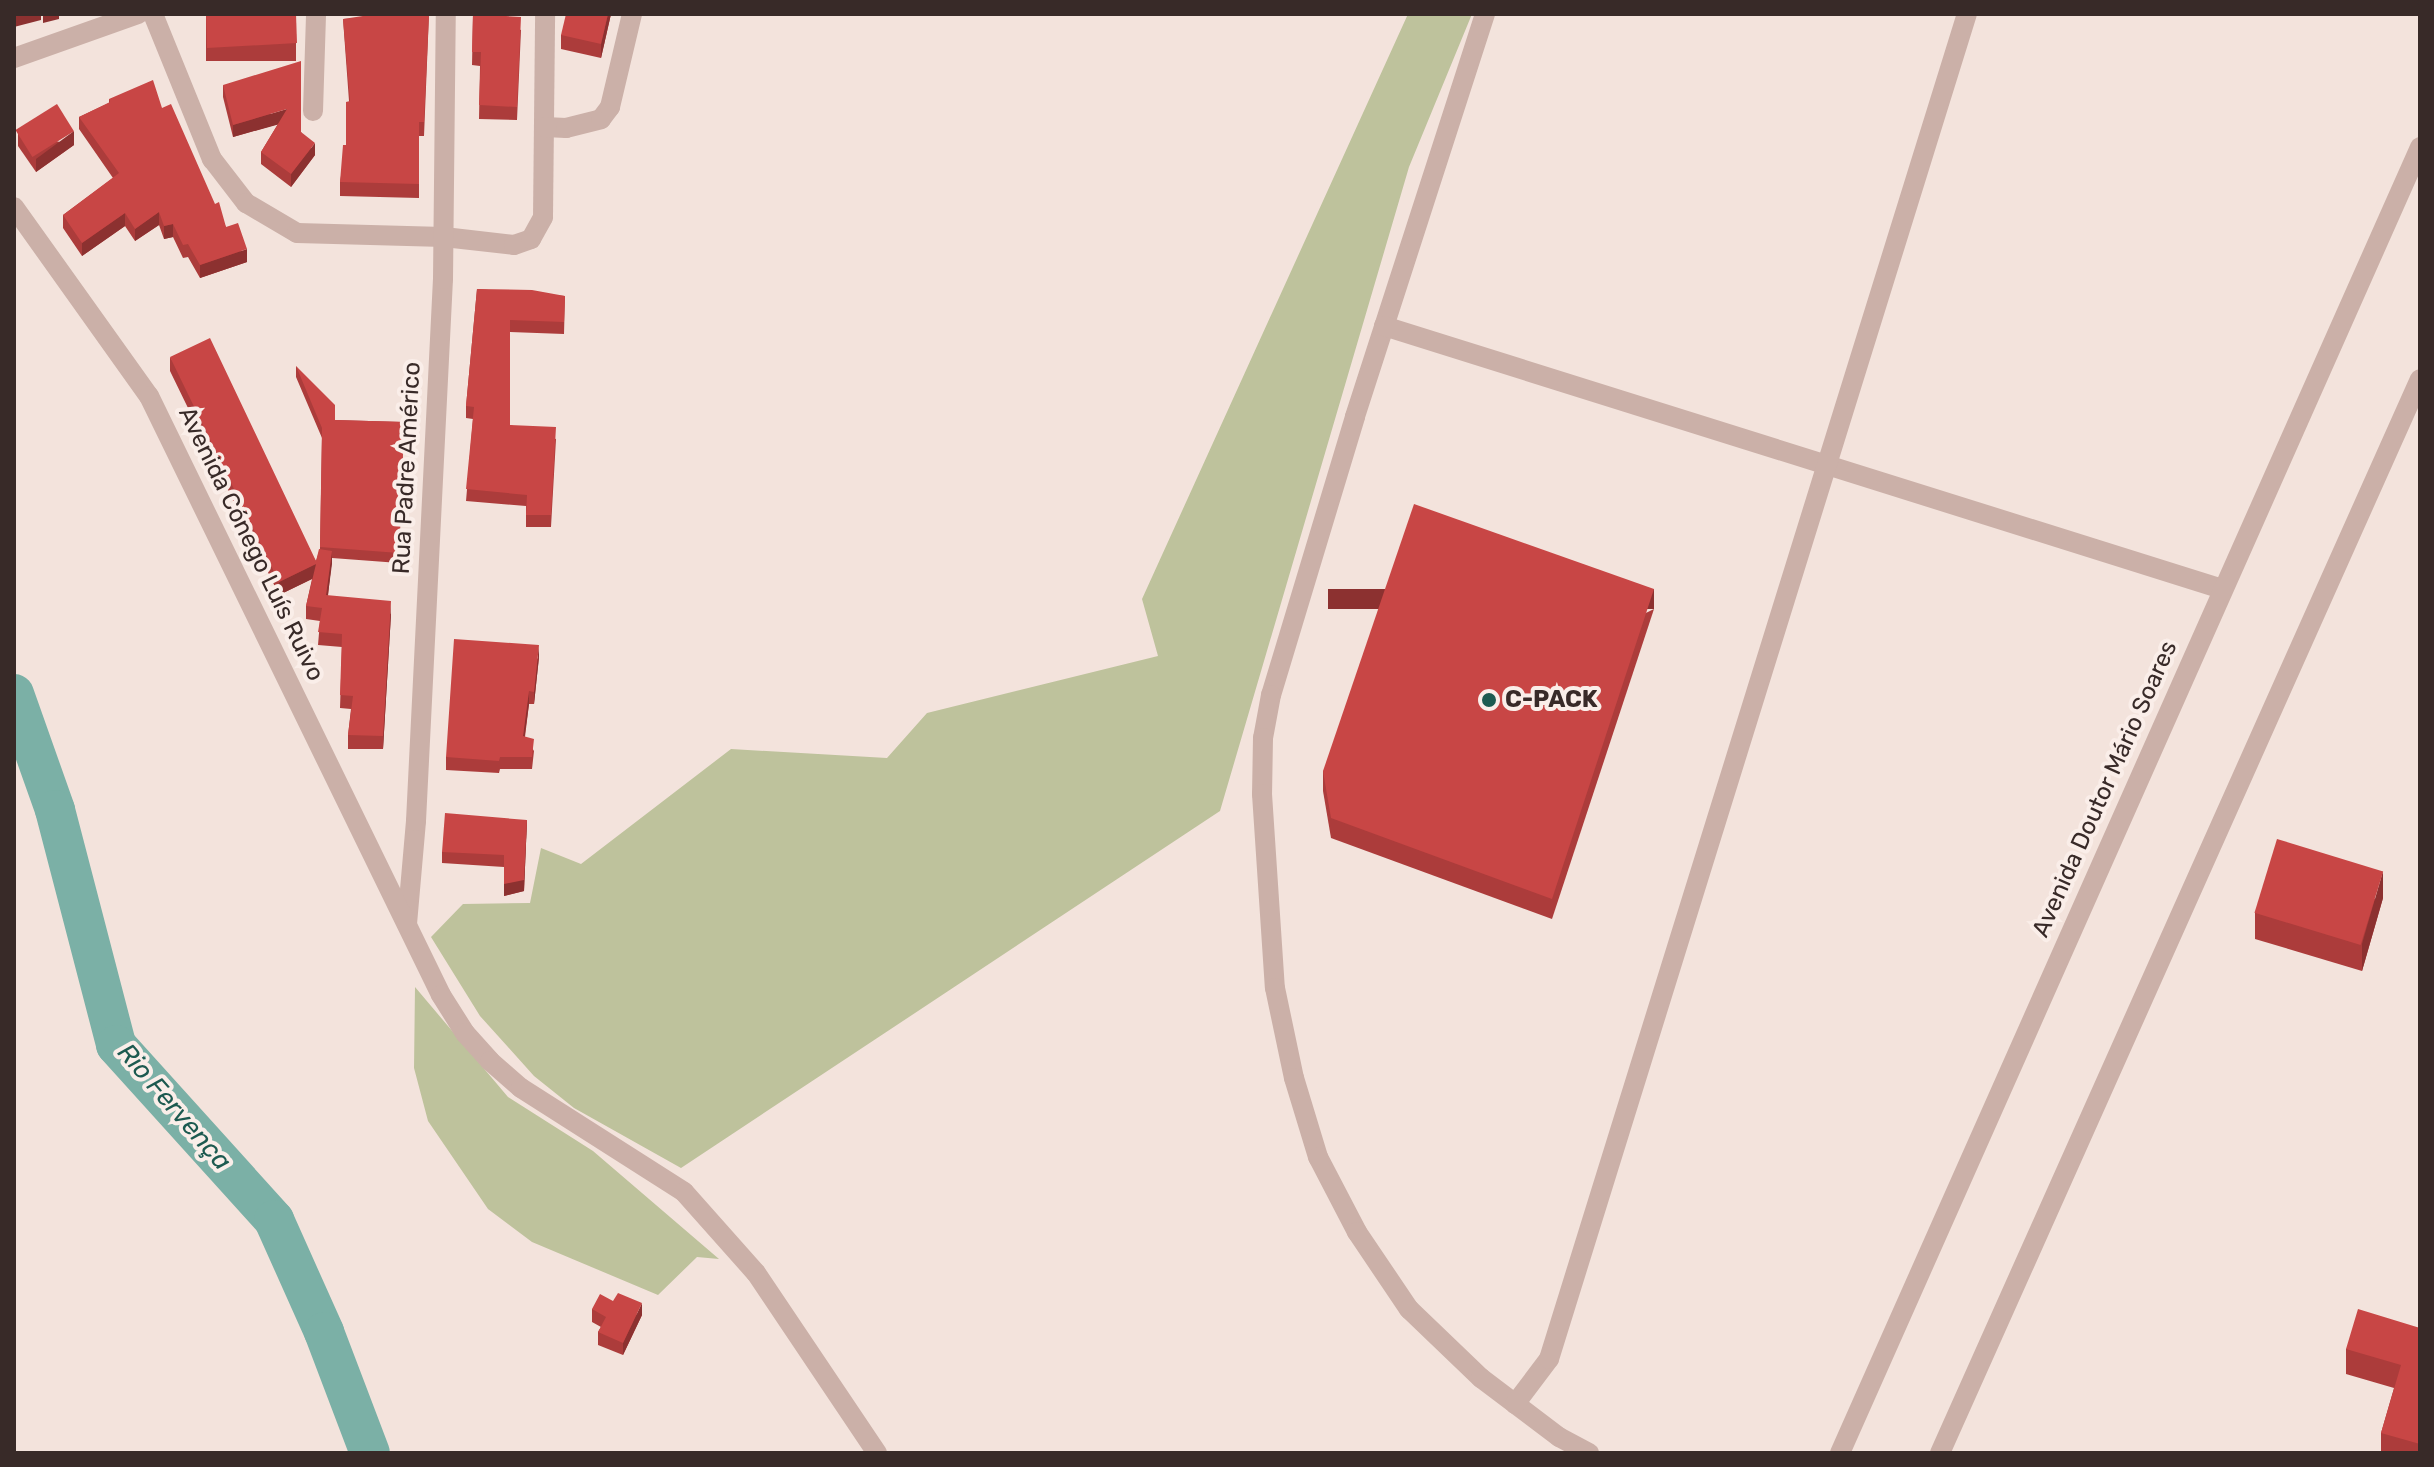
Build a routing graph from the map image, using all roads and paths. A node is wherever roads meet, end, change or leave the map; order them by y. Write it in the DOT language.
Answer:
graph roads {
  1 [pos="138,14"];
  2 [pos="153,14"];
  3 [pos="316,14"];
  4 [pos="446,14"];
  5 [pos="545,14"];
  6 [pos="632,14"];
  7 [pos="1485,14"];
  8 [pos="1967,14"];
  9 [pos="14,58"];
  10 [pos="313,111"];
  11 [pos="545,127"];
  12 [pos="2420,147"];
  13 [pos="14,207"];
  14 [pos="444,237"];
  15 [pos="1384,326"];
  16 [pos="2420,379"];
  17 [pos="1827,465"];
  18 [pos="2222,589"];
  19 [pos="407,924"];
  20 [pos="1515,1404"];
  21 [pos="877,1453"];
  22 [pos="1589,1453"];
  23 [pos="1840,1453"];
  24 [pos="1940,1453"];
  1 -- 9 [label="street"];
  2 -- 14 [label="street"];
  3 -- 10 [label="street"];
  4 -- 14 [label="street, Rua Padre Américo"];
  5 -- 11 [label="street"];
  6 -- 11 [label="street"];
  7 -- 15 [label="street"];
  8 -- 17 [label="street"];
  11 -- 14 [label="street"];
  12 -- 18 [label="street, Avenida Doutor Mário Soares"];
  13 -- 19 [label="street, Avenida Cónego Luís Ruivo"];
  14 -- 19 [label="street, Rua Padre Américo"];
  15 -- 17 [label="street"];
  15 -- 20 [label="street"];
  16 -- 24 [label="street"];
  17 -- 18 [label="street"];
  17 -- 20 [label="street"];
  18 -- 23 [label="street, Avenida Doutor Mário Soares"];
  19 -- 21 [label="street, Avenida Cónego Luís Ruivo"];
  20 -- 22 [label="street"];
}
